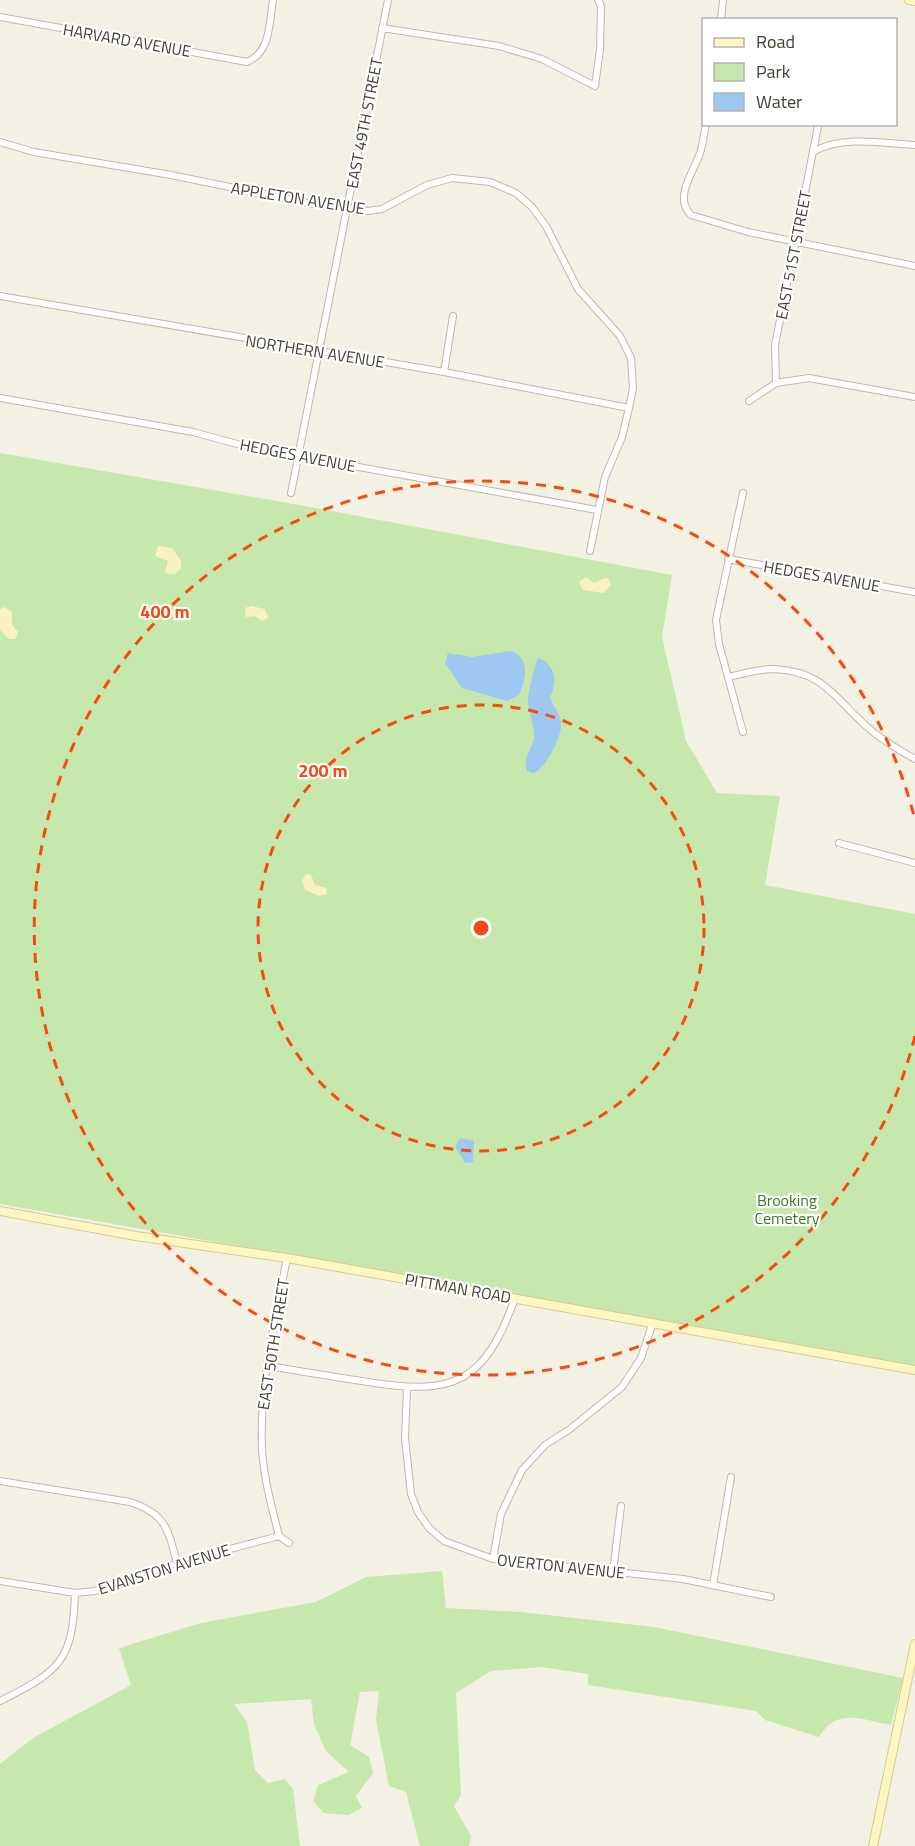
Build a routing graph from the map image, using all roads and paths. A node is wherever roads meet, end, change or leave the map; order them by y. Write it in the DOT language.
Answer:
graph roads {
  1 [pos="273,0"];
  2 [pos="388,0"];
  3 [pos="598,0"];
  4 [pos="723,0"];
  5 [pos="909,0"];
  6 [pos="915,1"];
  7 [pos="0,17"];
  8 [pos="721,18"];
  9 [pos="382,28"];
  10 [pos="706,126"];
  11 [pos="819,126"];
  12 [pos="0,142"];
  13 [pos="915,145"];
  14 [pos="813,152"];
  15 [pos="348,208"];
  16 [pos="796,240"];
  17 [pos="915,266"];
  18 [pos="0,296"];
  19 [pos="453,316"];
  20 [pos="320,352"];
  21 [pos="444,372"];
  22 [pos="776,383"];
  23 [pos="915,397"];
  24 [pos="0,398"];
  25 [pos="749,401"];
  26 [pos="630,408"];
  27 [pos="299,456"];
  28 [pos="291,493"];
  29 [pos="743,493"];
  30 [pos="597,510"];
  31 [pos="590,552"];
  32 [pos="728,559"];
  33 [pos="915,592"];
  34 [pos="728,677"];
  35 [pos="743,732"];
  36 [pos="915,759"];
  37 [pos="839,843"];
  38 [pos="915,863"];
  39 [pos="0,1210"];
  40 [pos="287,1258"];
  41 [pos="515,1298"];
  42 [pos="653,1322"];
  43 [pos="267,1366"];
  44 [pos="915,1370"];
  45 [pos="407,1388"];
  46 [pos="731,1477"];
  47 [pos="0,1481"];
  48 [pos="621,1506"];
  49 [pos="279,1536"];
  50 [pos="289,1543"];
  51 [pos="493,1559"];
  52 [pos="177,1563"];
  53 [pos="613,1572"];
  54 [pos="0,1581"];
  55 [pos="713,1585"];
  56 [pos="75,1593"];
  57 [pos="771,1597"];
  58 [pos="915,1644"];
  59 [pos="0,1701"];
  60 [pos="873,1846"];
  1 -- 7 [label="street, HARVARD AVENUE"];
  2 -- 9 [label="street, EAST 49TH STREET"];
  3 -- 9 [label="street"];
  4 -- 8 [label="street"];
  5 -- 6 [label="street"];
  9 -- 15 [label="street, EAST 49TH STREET"];
  10 -- 16 [label="street"];
  11 -- 14 [label="street, EAST 51ST STREET"];
  12 -- 15 [label="street, APPLETON AVENUE"];
  13 -- 14 [label="street"];
  14 -- 16 [label="street, EAST 51ST STREET"];
  15 -- 20 [label="street, EAST 49TH STREET"];
  15 -- 26 [label="street, APPLETON AVENUE"];
  16 -- 17 [label="street"];
  16 -- 22 [label="street, EAST 51ST STREET"];
  18 -- 20 [label="street, NORTHERN AVENUE"];
  19 -- 21 [label="street"];
  20 -- 21 [label="street, NORTHERN AVENUE"];
  20 -- 27 [label="street, EAST 49TH STREET"];
  21 -- 26 [label="street, NORTHERN AVENUE"];
  22 -- 23 [label="street"];
  22 -- 25 [label="street"];
  24 -- 27 [label="street, HEDGES AVENUE"];
  26 -- 30 [label="street, APPLETON AVENUE"];
  27 -- 28 [label="street, EAST 49TH STREET"];
  27 -- 30 [label="street, HEDGES AVENUE"];
  29 -- 32 [label="street"];
  30 -- 31 [label="street, APPLETON AVENUE"];
  32 -- 33 [label="street, HEDGES AVENUE"];
  32 -- 34 [label="street"];
  34 -- 35 [label="street"];
  34 -- 36 [label="street"];
  37 -- 38 [label="street"];
  39 -- 40 [label="street, PITTMAN ROAD"];
  40 -- 41 [label="street, PITTMAN ROAD"];
  40 -- 43 [label="street, EAST 50TH STREET"];
  41 -- 42 [label="street, PITTMAN ROAD"];
  41 -- 45 [label="street"];
  42 -- 44 [label="street, PITTMAN ROAD"];
  42 -- 51 [label="street"];
  43 -- 45 [label="street"];
  43 -- 49 [label="street, EAST 50TH STREET"];
  45 -- 51 [label="street, OVERTON AVENUE"];
  46 -- 55 [label="street"];
  47 -- 52 [label="street"];
  48 -- 53 [label="street"];
  49 -- 50 [label="street"];
  49 -- 52 [label="street, EVANSTON AVENUE"];
  51 -- 53 [label="street, OVERTON AVENUE"];
  52 -- 56 [label="street, EVANSTON AVENUE"];
  53 -- 55 [label="street, OVERTON AVENUE"];
  54 -- 56 [label="street, EVANSTON AVENUE"];
  55 -- 57 [label="street, OVERTON AVENUE"];
  56 -- 59 [label="street"];
  58 -- 60 [label="street"];
}
